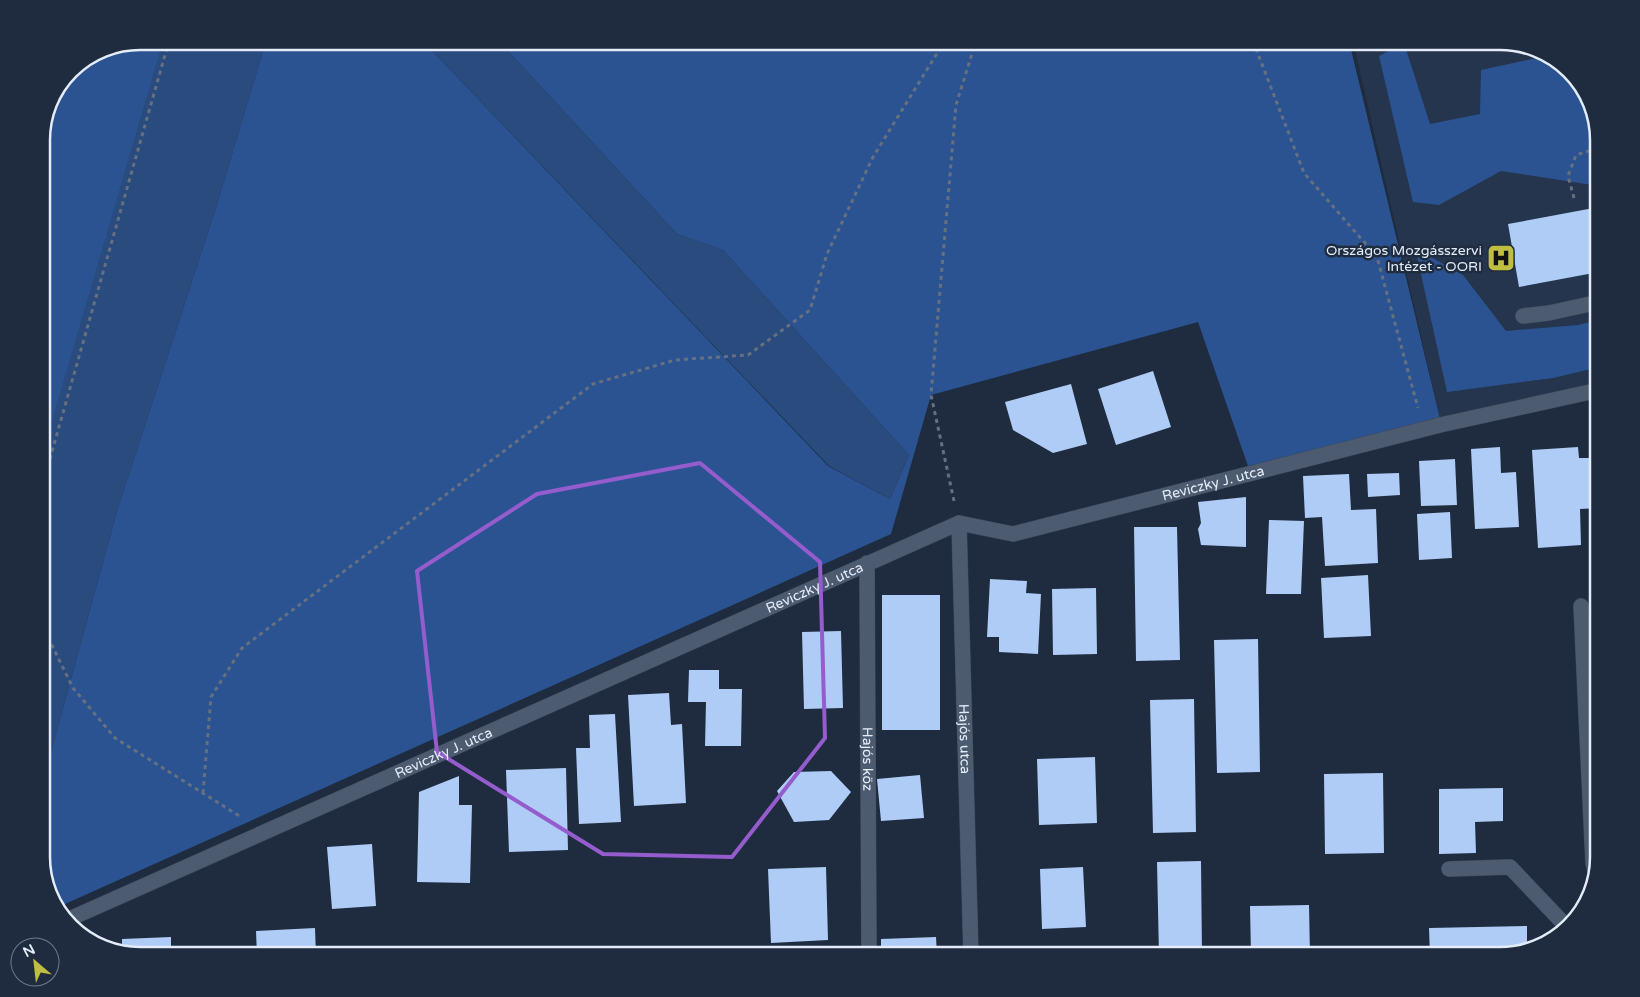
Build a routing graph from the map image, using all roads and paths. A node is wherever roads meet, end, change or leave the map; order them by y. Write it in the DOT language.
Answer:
graph roads {
  1 [pos="166,50"];
  2 [pos="940,50"];
  3 [pos="973,50"];
  4 [pos="1256,50"];
  5 [pos="1590,151"];
  6 [pos="1574,198"];
  7 [pos="1590,304"];
  8 [pos="1523,316"];
  9 [pos="1590,392"];
  10 [pos="1424,429"];
  11 [pos="50,462"];
  12 [pos="959,523"];
  13 [pos="868,563"];
  14 [pos="1581,606"];
  15 [pos="50,640"];
  16 [pos="203,793"];
  17 [pos="1590,816"];
  18 [pos="265,832"];
  19 [pos="1449,869"];
  20 [pos="73,917"];
  21 [pos="1562,922"];
  22 [pos="869,947"];
  23 [pos="971,947"];
  1 -- 11 [label="path"];
  2 -- 16 [label="path"];
  3 -- 12 [label="path"];
  4 -- 10 [label="path"];
  5 -- 6 [label="path"];
  7 -- 8 [label="street"];
  9 -- 10 [label="street, Reviczky J. utca"];
  10 -- 12 [label="street, Reviczky J. utca"];
  12 -- 13 [label="street, Reviczky J. utca"];
  12 -- 23 [label="street, Hajós utca"];
  13 -- 18 [label="street, Reviczky J. utca"];
  13 -- 22 [label="street, Hajós köz"];
  14 -- 17 [label="street"];
  15 -- 16 [label="path"];
  16 -- 18 [label="path"];
  18 -- 20 [label="street, Reviczky J. utca"];
  19 -- 21 [label="street"];
}
